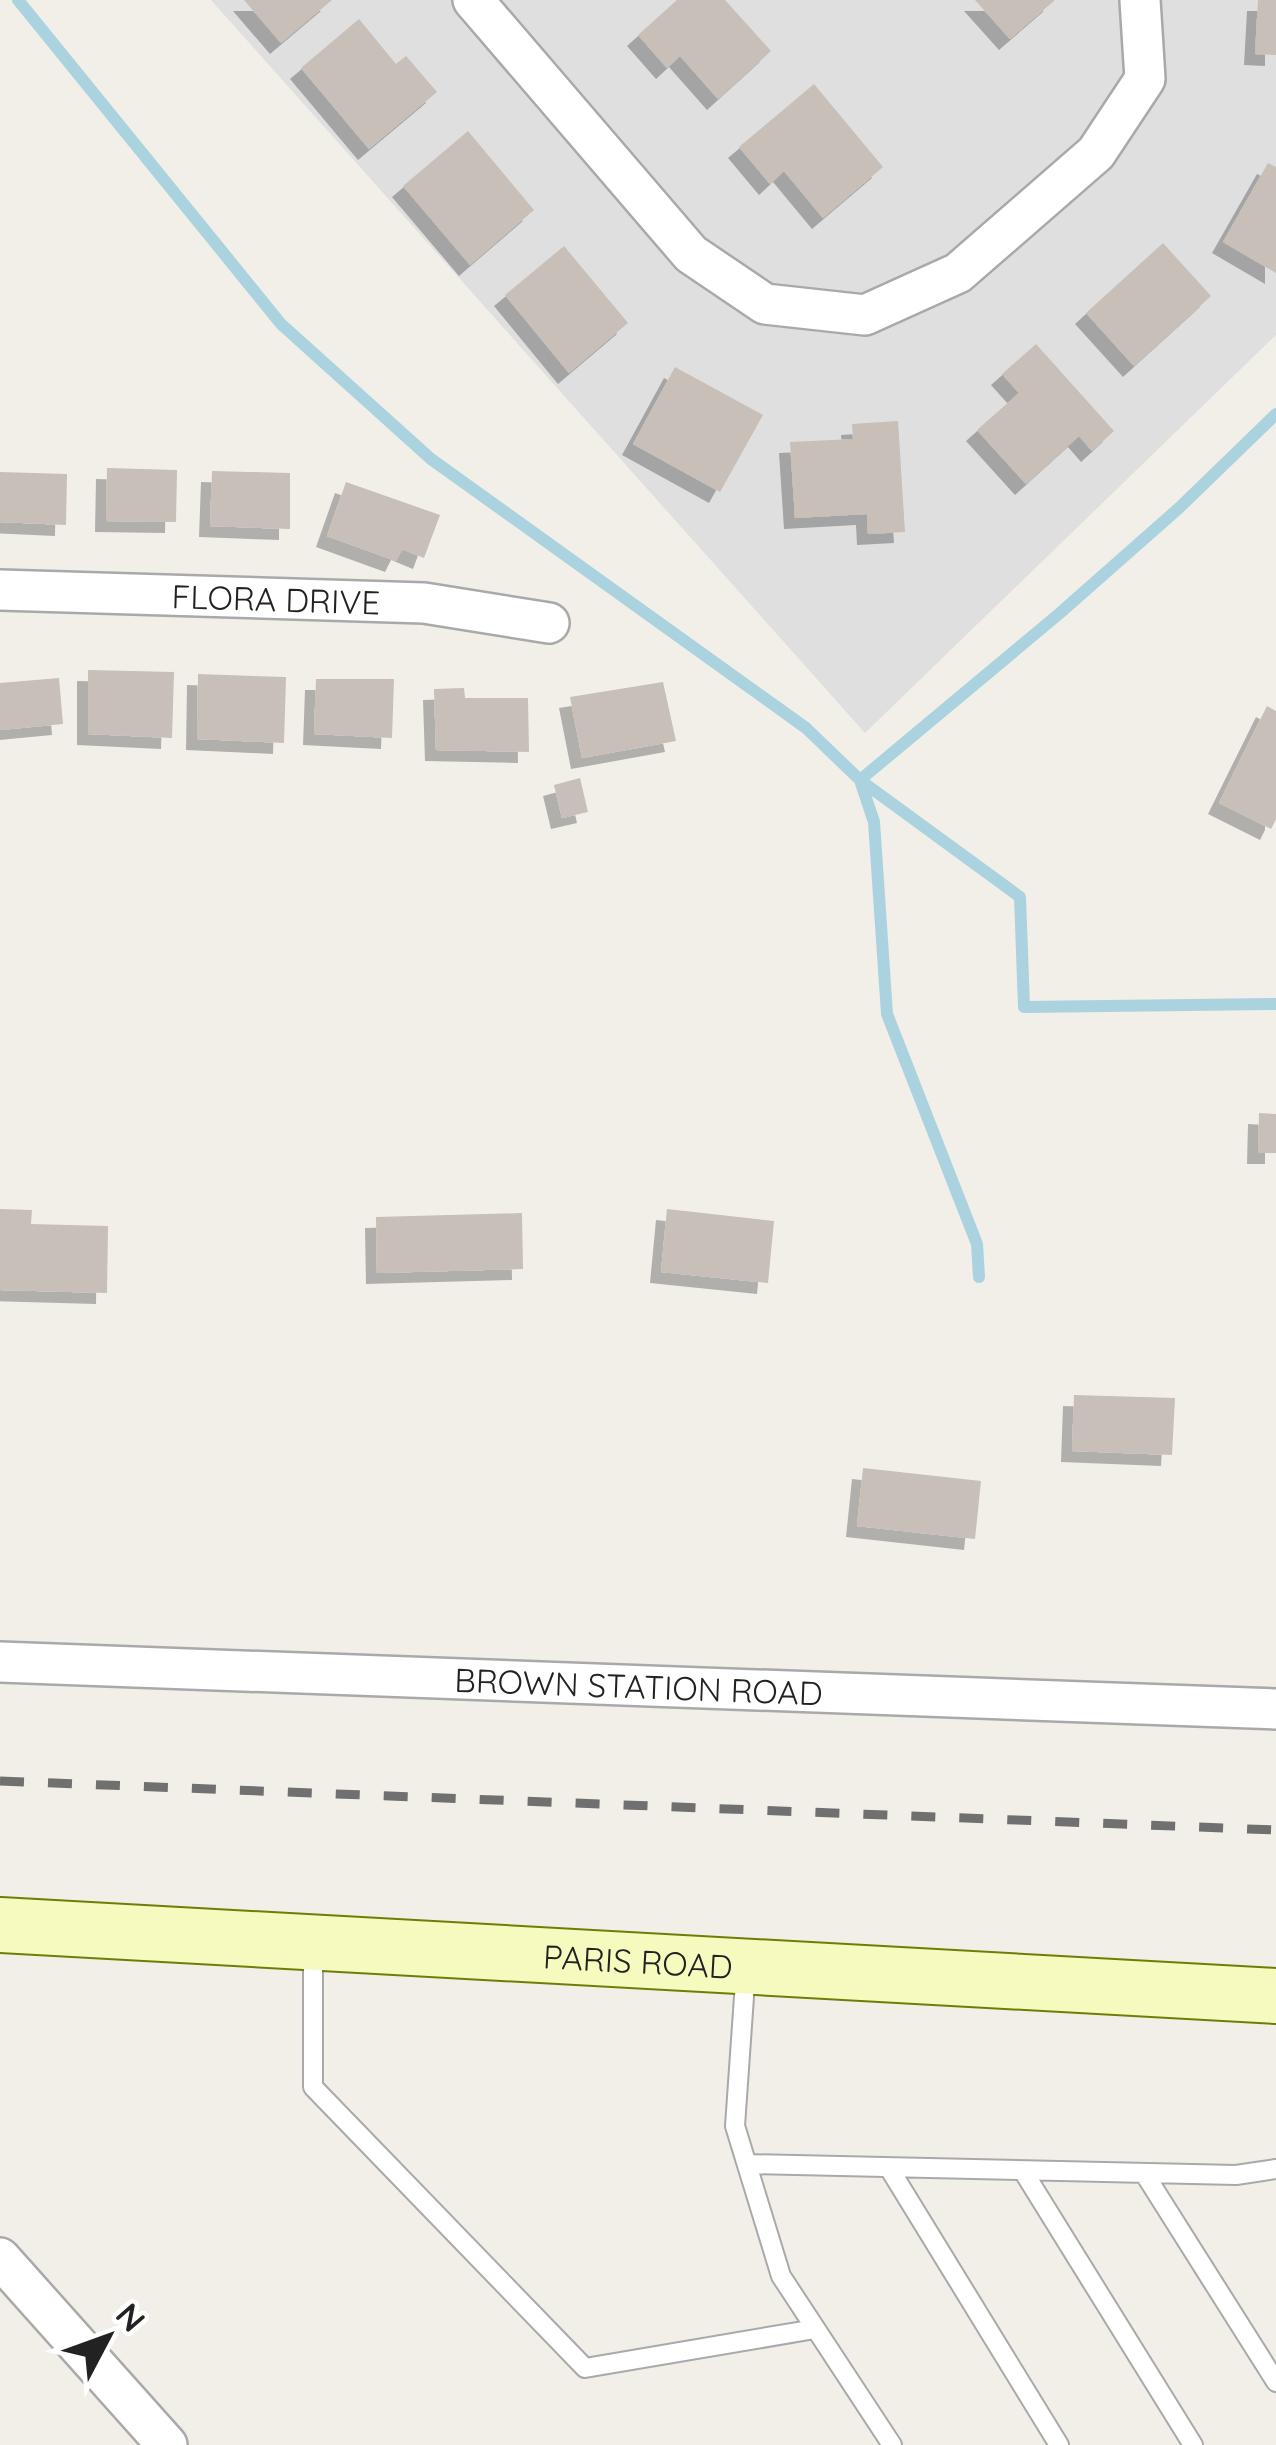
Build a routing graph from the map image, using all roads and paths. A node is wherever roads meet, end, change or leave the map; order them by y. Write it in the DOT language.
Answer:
graph roads {
  1 [pos="472,0"];
  2 [pos="1140,0"];
  3 [pos="0,590"];
  4 [pos="549,623"];
  5 [pos="0,1662"];
  6 [pos="1276,1709"];
  7 [pos="0,1925"];
  8 [pos="313,1940"];
  9 [pos="746,1965"];
  10 [pos="1276,1996"];
  11 [pos="746,2164"];
  12 [pos="890,2168"];
  13 [pos="1276,2169"];
  14 [pos="1023,2170"];
  15 [pos="1144,2173"];
  16 [pos="0,2258"];
  17 [pos="815,2329"];
  18 [pos="1276,2382"];
  19 [pos="167,2445"];
  20 [pos="892,2445"];
  21 [pos="1059,2445"];
  22 [pos="1193,2445"];
  1 -- 2 [label="street"];
  3 -- 4 [label="street, FLORA DRIVE"];
  5 -- 6 [label="street, BROWN STATION ROAD"];
  7 -- 8 [label="main road, PARIS ROAD"];
  8 -- 9 [label="main road, PARIS ROAD"];
  8 -- 17 [label="lane"];
  9 -- 10 [label="main road, PARIS ROAD"];
  9 -- 11 [label="lane"];
  11 -- 12 [label="lane"];
  11 -- 17 [label="lane"];
  12 -- 14 [label="lane"];
  12 -- 21 [label="lane"];
  13 -- 15 [label="lane"];
  14 -- 15 [label="lane"];
  14 -- 22 [label="lane"];
  15 -- 18 [label="lane"];
  16 -- 19 [label="street"];
  17 -- 20 [label="lane"];
}
